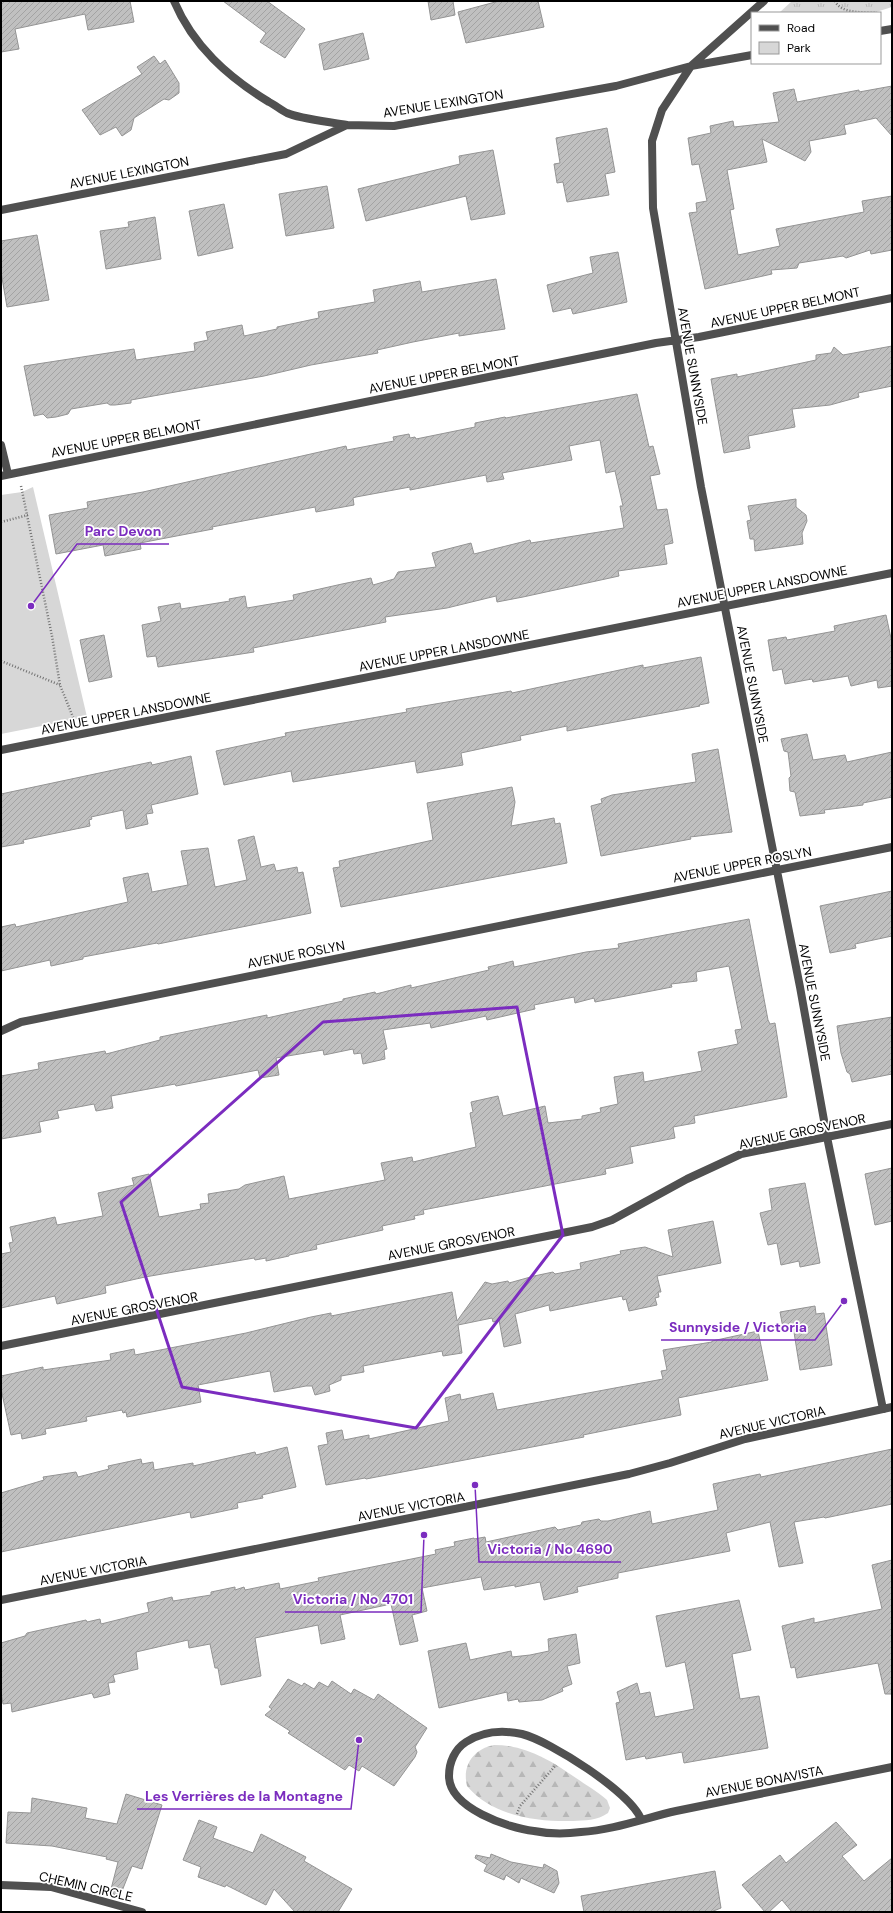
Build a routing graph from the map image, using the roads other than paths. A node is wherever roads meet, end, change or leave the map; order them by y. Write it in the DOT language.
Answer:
graph roads {
  1 [pos="174,1"];
  2 [pos="764,1"];
  3 [pos="752,12"];
  4 [pos="751,13"];
  5 [pos="892,29"];
  6 [pos="881,32"];
  7 [pos="751,55"];
  8 [pos="691,66"];
  9 [pos="347,125"];
  10 [pos="1,210"];
  11 [pos="892,298"];
  12 [pos="677,340"];
  13 [pos="1,445"];
  14 [pos="4,475"];
  15 [pos="892,573"];
  16 [pos="725,606"];
  17 [pos="1,750"];
  18 [pos="892,847"];
  19 [pos="776,870"];
  20 [pos="596,905"];
  21 [pos="1,1031"];
  22 [pos="892,1124"];
  23 [pos="828,1137"];
  24 [pos="1,1346"];
  25 [pos="892,1407"];
  26 [pos="883,1409"];
  27 [pos="1,1600"];
  28 [pos="892,1767"];
  29 [pos="641,1819"];
  30 [pos="1,1885"];
  31 [pos="142,1912"];
  1 -- 9 [label="street"];
  2 -- 3 [label="street, AVENUE SUNNYSIDE"];
  4 -- 8 [label="street, AVENUE SUNNYSIDE"];
  5 -- 6 [label="street"];
  7 -- 8 [label="street, AVENUE LEXINGTON"];
  8 -- 9 [label="street, AVENUE LEXINGTON"];
  8 -- 12 [label="street, AVENUE SUNNYSIDE"];
  9 -- 10 [label="street, AVENUE LEXINGTON"];
  11 -- 12 [label="street, AVENUE UPPER BELMONT"];
  12 -- 14 [label="street, AVENUE UPPER BELMONT"];
  12 -- 16 [label="street, AVENUE SUNNYSIDE"];
  13 -- 14 [label="street"];
  15 -- 16 [label="street, AVENUE UPPER LANSDOWNE"];
  16 -- 17 [label="street, AVENUE UPPER LANSDOWNE"];
  16 -- 19 [label="street, AVENUE SUNNYSIDE"];
  18 -- 19 [label="street, AVENUE UPPER ROSLYN"];
  19 -- 20 [label="street, AVENUE UPPER ROSLYN"];
  19 -- 23 [label="street, AVENUE SUNNYSIDE"];
  20 -- 21 [label="street, AVENUE ROSLYN"];
  22 -- 23 [label="street, AVENUE GROSVENOR"];
  23 -- 24 [label="street, AVENUE GROSVENOR"];
  23 -- 26 [label="street, AVENUE SUNNYSIDE"];
  25 -- 26 [label="street, AVENUE VICTORIA"];
  26 -- 27 [label="street, AVENUE VICTORIA"];
  28 -- 29 [label="street, AVENUE BONAVISTA"];
  29 -- 29 [label="street, AVENUE BONAVISTA"];
  30 -- 31 [label="street, CHEMIN CIRCLE"];
}
